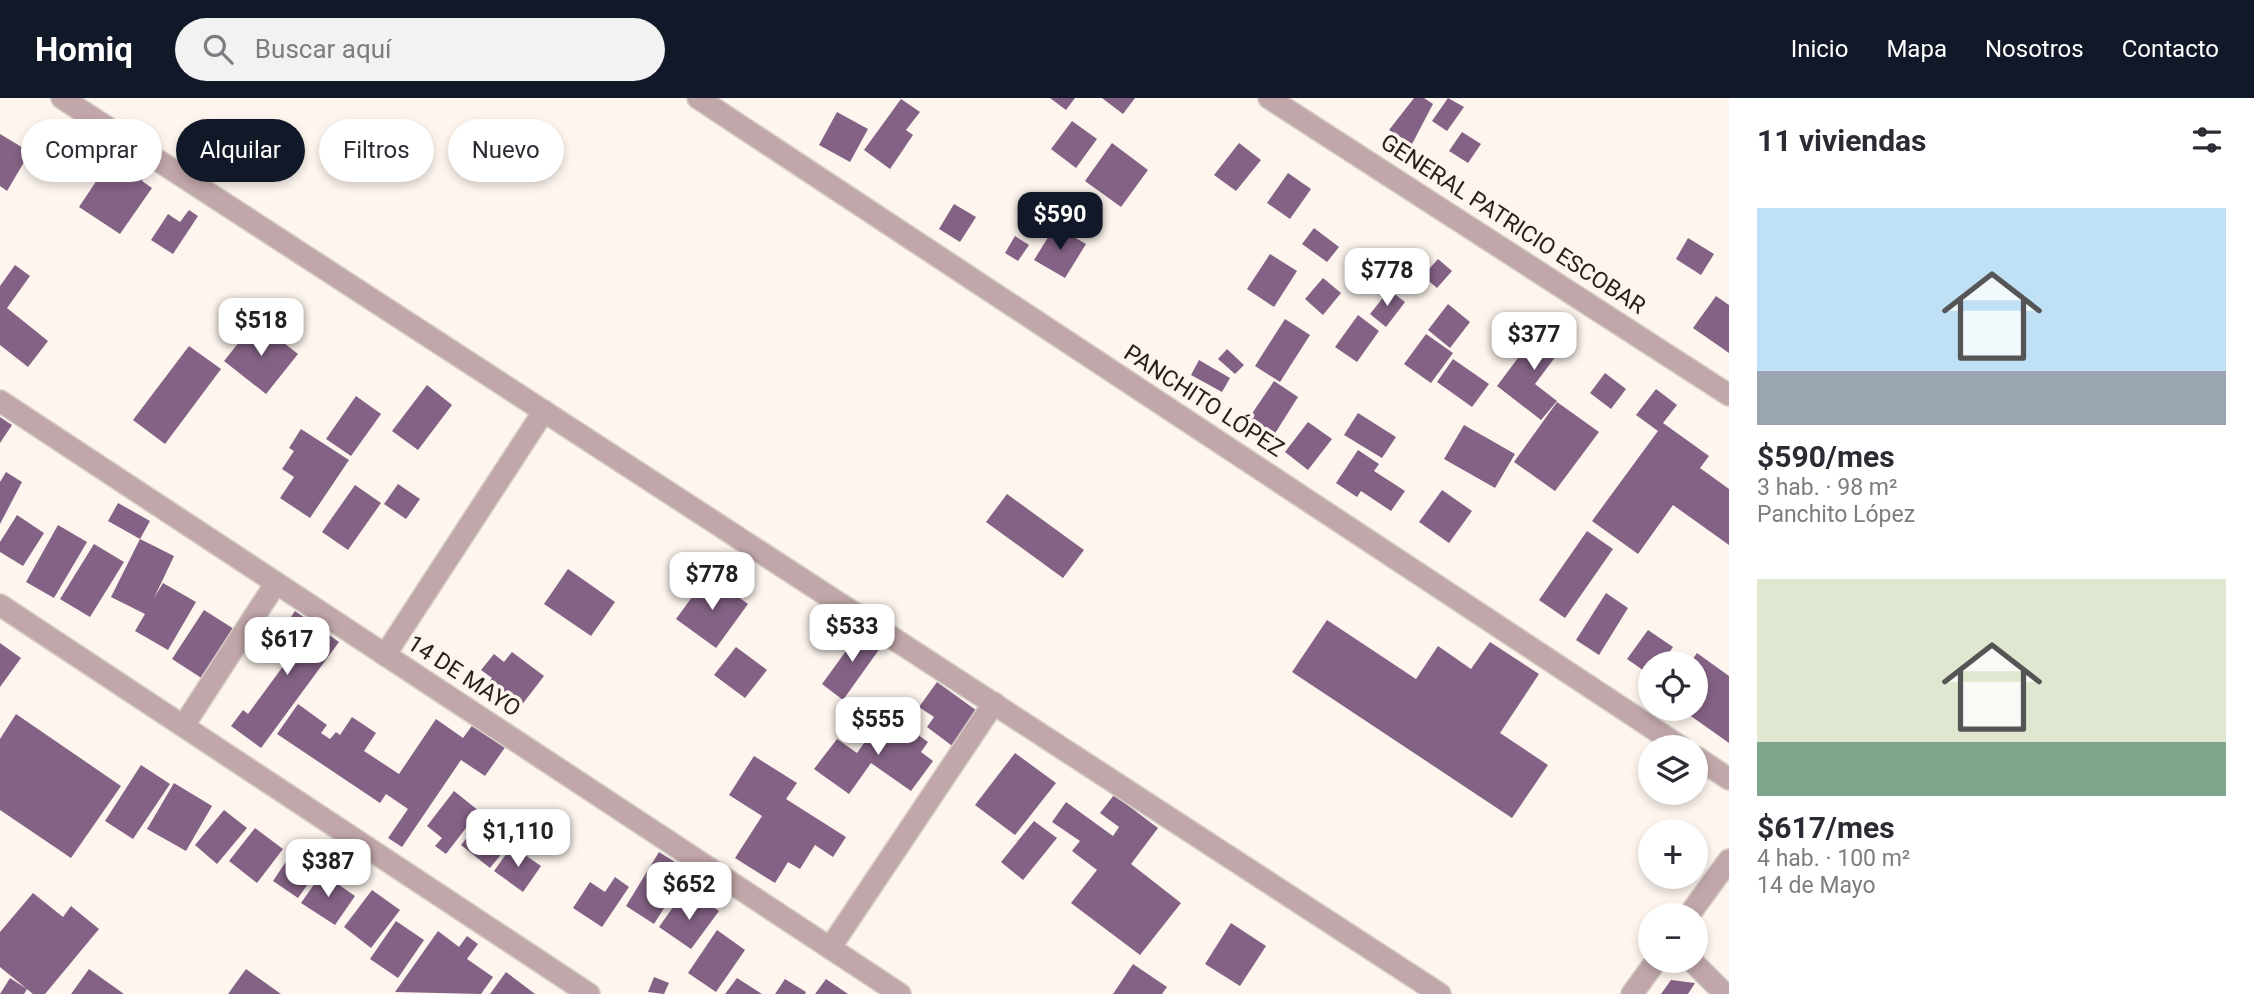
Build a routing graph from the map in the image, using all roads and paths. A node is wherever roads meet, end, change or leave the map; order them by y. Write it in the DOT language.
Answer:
graph roads {
  1 [pos="62,98"];
  2 [pos="698,98"];
  3 [pos="1269,98"];
  4 [pos="1729,395"];
  5 [pos="0,401"];
  6 [pos="544,411"];
  7 [pos="276,583"];
  8 [pos="0,605"];
  9 [pos="385,655"];
  10 [pos="994,703"];
  11 [pos="184,725"];
  12 [pos="1663,735"];
  13 [pos="1708,765"];
  14 [pos="1729,779"];
  15 [pos="1729,860"];
  16 [pos="1698,903"];
  17 [pos="830,948"];
  18 [pos="1647,973"];
  19 [pos="1704,973"];
  20 [pos="589,994"];
  21 [pos="900,994"];
  22 [pos="1440,994"];
  23 [pos="1632,994"];
  24 [pos="1725,994"];
  1 -- 6 [label="street"];
  2 -- 12 [label="street, PANCHITO LÓPEZ"];
  3 -- 4 [label="street, GENERAL PATRICIO ESCOBAR"];
  5 -- 7 [label="street, 14 DE MAYO"];
  6 -- 9 [label="street"];
  6 -- 10 [label="street"];
  7 -- 9 [label="street, 14 DE MAYO"];
  7 -- 11 [label="street"];
  8 -- 11 [label="street"];
  9 -- 17 [label="street, 14 DE MAYO"];
  10 -- 17 [label="street"];
  10 -- 22 [label="street"];
  11 -- 20 [label="street"];
  13 -- 14 [label="street"];
  15 -- 16 [label="street"];
  17 -- 21 [label="street, 14 DE MAYO"];
  18 -- 23 [label="street"];
  19 -- 24 [label="street"];
}
